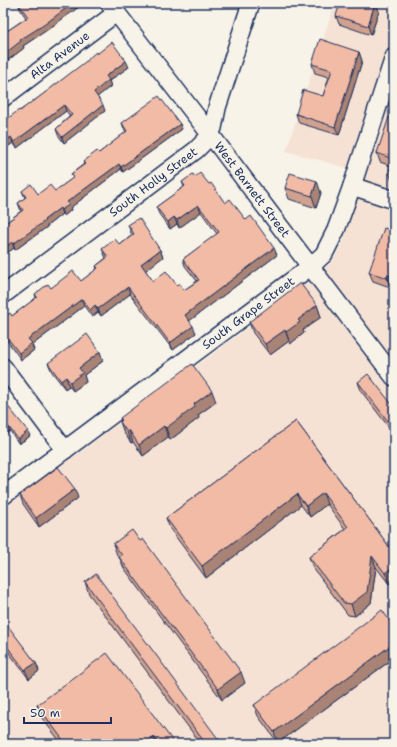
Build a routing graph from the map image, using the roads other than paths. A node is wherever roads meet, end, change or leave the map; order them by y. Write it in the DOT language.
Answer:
graph roads {
  1 [pos="251,3"];
  2 [pos="112,8"];
  3 [pos="394,57"];
  4 [pos="3,98"];
  5 [pos="210,134"];
  6 [pos="352,186"];
  7 [pos="394,200"];
  8 [pos="310,267"];
  9 [pos="3,295"];
  10 [pos="3,367"];
  11 [pos="394,377"];
  12 [pos="65,450"];
  13 [pos="3,496"];
  1 -- 5 [label="street, South Holly Street"];
  2 -- 4 [label="street, Alta Avenue"];
  2 -- 5 [label="street, West Barnett Street"];
  3 -- 6 [label="street, South Grape Street"];
  5 -- 8 [label="street, West Barnett Street"];
  5 -- 9 [label="street, South Holly Street"];
  6 -- 7 [label="street"];
  6 -- 8 [label="street, South Grape Street"];
  8 -- 11 [label="street, West Barnett Street"];
  8 -- 12 [label="street, South Grape Street"];
  10 -- 12 [label="street"];
  12 -- 13 [label="street, South Grape Street"];
}
